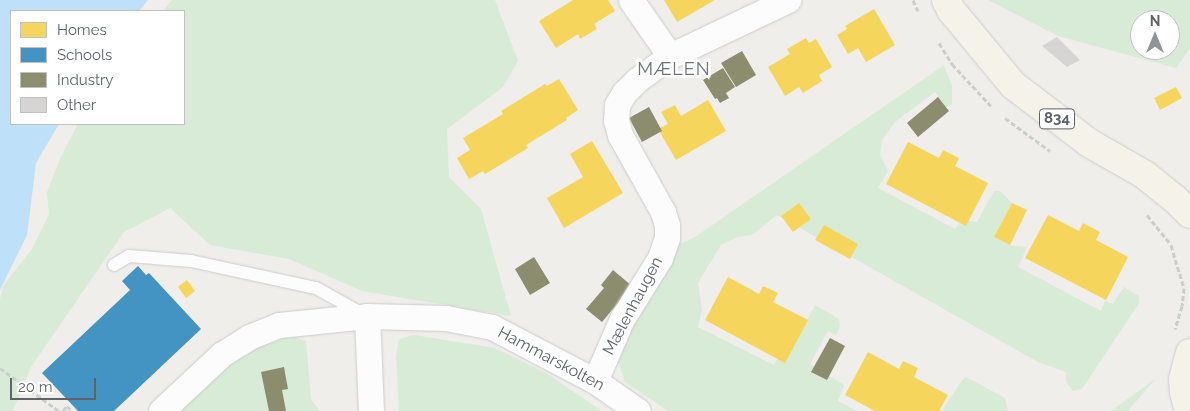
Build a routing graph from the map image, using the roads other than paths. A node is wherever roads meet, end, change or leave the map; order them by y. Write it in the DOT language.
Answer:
graph roads {
  1 [pos="631,0"];
  2 [pos="788,0"];
  3 [pos="946,0"];
  4 [pos="670,56"];
  5 [pos="1179,193"];
  6 [pos="1190,214"];
  7 [pos="114,265"];
  8 [pos="367,316"];
  9 [pos="1181,345"];
  10 [pos="595,381"];
  11 [pos="161,411"];
  12 [pos="371,411"];
  13 [pos="638,411"];
  14 [pos="1189,411"];
  1 -- 4 [label="street"];
  2 -- 4 [label="street, Mælenhaugen"];
  3 -- 5 [label="main road, 834"];
  4 -- 10 [label="street, Mælenhaugen"];
  5 -- 6 [label="main road, 834"];
  7 -- 8 [label="lane"];
  8 -- 10 [label="street, Hammarskolten"];
  8 -- 11 [label="street, Hammarskolten"];
  8 -- 12 [label="street"];
  9 -- 14 [label="main road"];
  10 -- 13 [label="street, Hammarskolten"];
}
